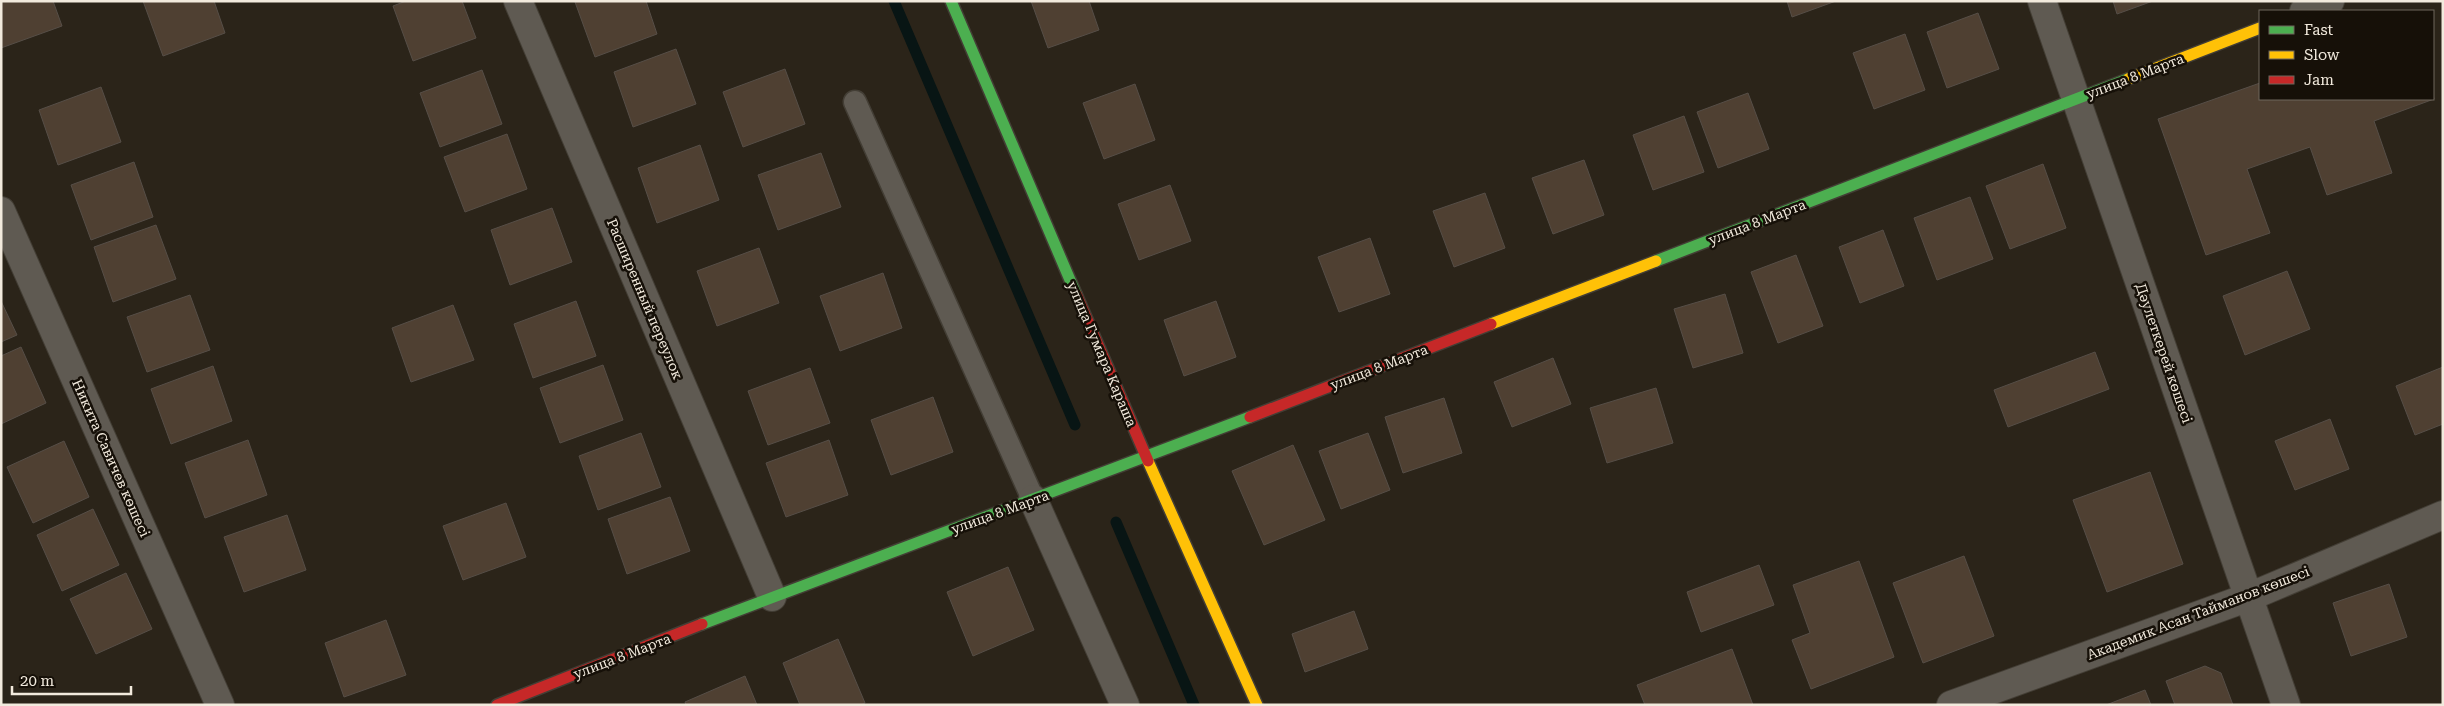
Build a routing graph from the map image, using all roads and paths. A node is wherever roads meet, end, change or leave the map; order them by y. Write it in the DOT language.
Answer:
graph roads {
  1 [pos="518,1"];
  2 [pos="951,1"];
  3 [pos="2042,1"];
  4 [pos="2330,1"];
  5 [pos="2307,10"];
  6 [pos="2259,28"];
  7 [pos="2077,99"];
  8 [pos="855,102"];
  9 [pos="1,211"];
  10 [pos="1146,457"];
  11 [pos="1033,499"];
  12 [pos="2443,515"];
  13 [pos="772,597"];
  14 [pos="2249,597"];
  15 [pos="220,705"];
  16 [pos="497,705"];
  17 [pos="1125,705"];
  18 [pos="1257,705"];
  19 [pos="1951,705"];
  20 [pos="2286,705"];
  1 -- 13 [label="street, Расширенный переулок"];
  2 -- 10 [label="street, улица Гумара Караша"];
  3 -- 7 [label="street, Дәулеткерей көшесі"];
  4 -- 5 [label="street"];
  6 -- 7 [label="street, улица 8 Марта"];
  7 -- 10 [label="street, улица 8 Марта"];
  7 -- 14 [label="street, Дәулеткерей көшесі"];
  8 -- 11 [label="lane"];
  9 -- 15 [label="street, Никита Савичев көшесі"];
  10 -- 11 [label="street, улица 8 Марта"];
  10 -- 18 [label="street, улица Гумара Караша"];
  11 -- 13 [label="street, улица 8 Марта"];
  11 -- 17 [label="street"];
  12 -- 14 [label="street, Академик Асан Тайманов көшесі"];
  13 -- 16 [label="street, улица 8 Марта"];
  14 -- 19 [label="street, Академик Асан Тайманов көшесі"];
  14 -- 20 [label="street, Дәулеткерей көшесі"];
}
